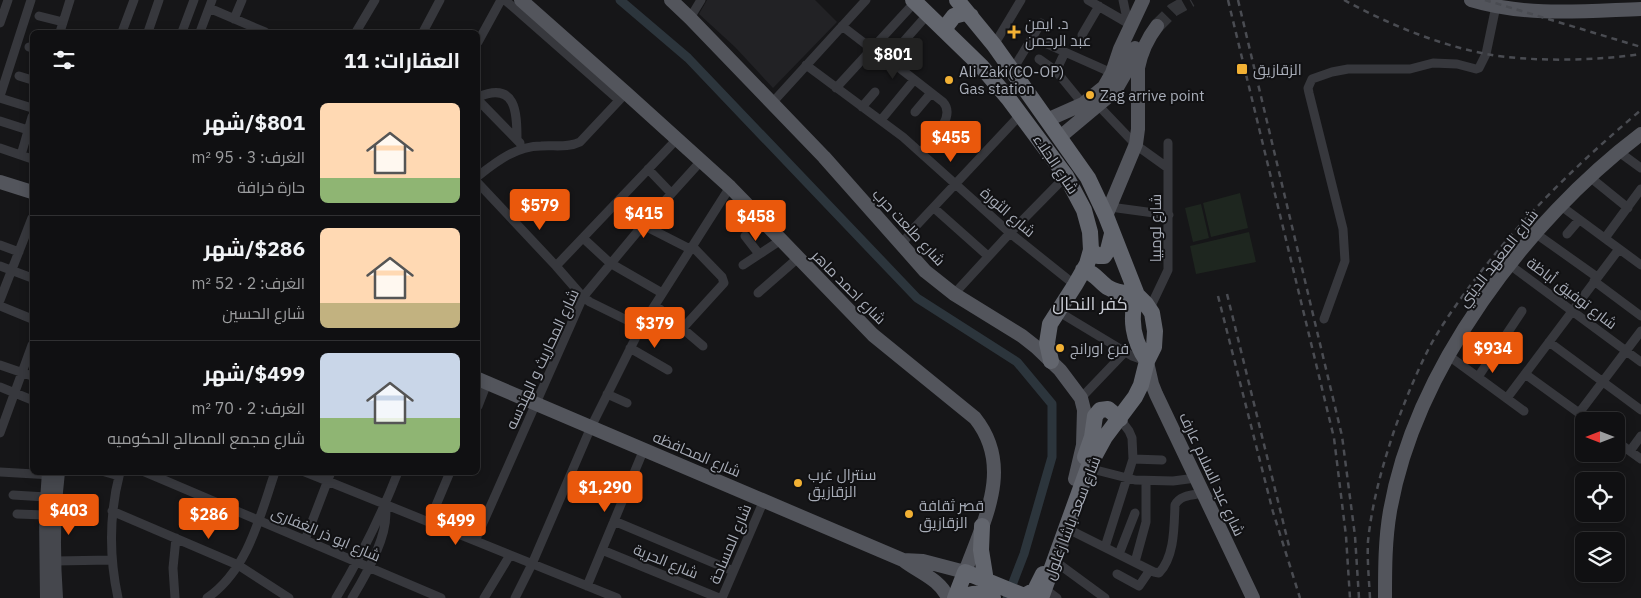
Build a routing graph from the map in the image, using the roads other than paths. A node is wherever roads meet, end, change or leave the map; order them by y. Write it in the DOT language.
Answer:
graph roads {
  1 [pos="8,0"];
  2 [pos="31,0"];
  3 [pos="70,0"];
  4 [pos="134,0"];
  5 [pos="159,0"];
  6 [pos="194,0"];
  7 [pos="242,0"];
  8 [pos="374,0"];
  9 [pos="440,0"];
  10 [pos="501,0"];
  11 [pos="505,0"];
  12 [pos="521,0"];
  13 [pos="671,0"];
  14 [pos="701,0"];
  15 [pos="866,0"];
  16 [pos="1021,0"];
  17 [pos="1088,0"];
  18 [pos="1123,0"];
  19 [pos="1143,0"];
  20 [pos="1471,0"];
  21 [pos="914,1"];
  22 [pos="211,2"];
  23 [pos="962,4"];
  24 [pos="1099,6"];
  25 [pos="1496,6"];
  26 [pos="1641,9"];
  27 [pos="1125,10"];
  28 [pos="40,16"];
  29 [pos="690,18"];
  30 [pos="234,19"];
  31 [pos="63,22"];
  32 [pos="936,22"];
  33 [pos="1128,22"];
  34 [pos="0,23"];
  35 [pos="1041,23"];
  36 [pos="842,26"];
  37 [pos="61,30"];
  38 [pos="123,30"];
  39 [pos="149,30"];
  40 [pos="183,30"];
  41 [pos="201,30"];
  42 [pos="259,30"];
  43 [pos="357,30"];
  44 [pos="424,30"];
  45 [pos="1082,35"];
  46 [pos="480,38"];
  47 [pos="1047,44"];
  48 [pos="994,45"];
  49 [pos="872,49"];
  50 [pos="1065,52"];
  51 [pos="1039,59"];
  52 [pos="806,65"];
  53 [pos="1012,71"];
  54 [pos="1056,71"];
  55 [pos="1112,73"];
  56 [pos="19,76"];
  57 [pos="30,79"];
  58 [pos="914,80"];
  59 [pos="836,88"];
  60 [pos="876,92"];
  61 [pos="931,93"];
  62 [pos="623,96"];
  63 [pos="0,97"];
  64 [pos="480,97"];
  65 [pos="480,100"];
  66 [pos="772,103"];
  67 [pos="1091,103"];
  68 [pos="30,107"];
  69 [pos="862,107"];
  70 [pos="915,112"];
  71 [pos="1021,114"];
  72 [pos="0,120"];
  73 [pos="881,120"];
  74 [pos="1047,120"];
  75 [pos="30,124"];
  76 [pos="28,130"];
  77 [pos="1641,134"];
  78 [pos="1060,137"];
  79 [pos="677,139"];
  80 [pos="517,140"];
  81 [pos="1168,143"];
  82 [pos="1136,146"];
  83 [pos="0,148"];
  84 [pos="525,148"];
  85 [pos="921,152"];
  86 [pos="1619,152"];
  87 [pos="20,155"];
  88 [pos="30,158"];
  89 [pos="701,161"];
  90 [pos="1168,168"];
  91 [pos="1641,168"];
  92 [pos="648,169"];
  93 [pos="480,174"];
  94 [pos="1066,176"];
  95 [pos="1591,178"];
  96 [pos="0,182"];
  97 [pos="956,184"];
  98 [pos="480,185"];
  99 [pos="730,187"];
  100 [pos="1641,189"];
  101 [pos="30,191"];
  102 [pos="672,193"];
  103 [pos="616,203"];
  104 [pos="1561,206"];
  105 [pos="934,208"];
  106 [pos="1628,208"];
  107 [pos="1108,211"];
  108 [pos="1169,215"];
  109 [pos="1579,220"];
  110 [pos="30,223"];
  111 [pos="643,225"];
  112 [pos="1010,233"];
  113 [pos="1535,233"];
  114 [pos="1112,234"];
  115 [pos="1567,234"];
  116 [pos="745,236"];
  117 [pos="583,238"];
  118 [pos="1605,238"];
  119 [pos="781,240"];
  120 [pos="0,245"];
  121 [pos="901,245"];
  122 [pos="691,247"];
  123 [pos="1619,248"];
  124 [pos="1091,250"];
  125 [pos="19,252"];
  126 [pos="759,254"];
  127 [pos="988,256"];
  128 [pos="798,258"];
  129 [pos="1640,262"];
  130 [pos="610,263"];
  131 [pos="743,265"];
  132 [pos="1510,265"];
  133 [pos="0,266"];
  134 [pos="556,266"];
  135 [pos="12,270"];
  136 [pos="1083,270"];
  137 [pos="30,277"];
  138 [pos="1596,279"];
  139 [pos="1075,285"];
  140 [pos="662,293"];
  141 [pos="758,293"];
  142 [pos="954,294"];
  143 [pos="1137,295"];
  144 [pos="583,297"];
  145 [pos="0,300"];
  146 [pos="654,305"];
  147 [pos="0,306"];
  148 [pos="1150,308"];
  149 [pos="1522,311"];
  150 [pos="1572,311"];
  151 [pos="1059,312"];
  152 [pos="1641,316"];
  153 [pos="30,319"];
  154 [pos="1324,320"];
  155 [pos="641,327"];
  156 [pos="682,329"];
  157 [pos="1641,331"];
  158 [pos="1549,342"];
  159 [pos="703,346"];
  160 [pos="630,348"];
  161 [pos="30,351"];
  162 [pos="1626,351"];
  163 [pos="1125,352"];
  164 [pos="1449,356"];
  165 [pos="1051,361"];
  166 [pos="1147,361"];
  167 [pos="1641,362"];
  168 [pos="0,365"];
  169 [pos="668,370"];
  170 [pos="22,373"];
  171 [pos="1525,374"];
  172 [pos="30,375"];
  173 [pos="1478,377"];
  174 [pos="482,381"];
  175 [pos="1602,382"];
  176 [pos="0,387"];
  177 [pos="15,393"];
  178 [pos="480,394"];
  179 [pos="608,394"];
  180 [pos="1081,398"];
  181 [pos="1507,398"];
  182 [pos="30,399"];
  183 [pos="535,403"];
  184 [pos="627,403"];
  185 [pos="1641,410"];
  186 [pos="1524,411"];
  187 [pos="1578,412"];
  188 [pos="1580,412"];
  189 [pos="1120,419"];
  190 [pos="591,427"];
  191 [pos="0,433"];
  192 [pos="1641,436"];
  193 [pos="1625,447"];
  194 [pos="644,450"];
  195 [pos="1630,451"];
  196 [pos="1133,458"];
  197 [pos="1641,459"];
  198 [pos="1162,460"];
  199 [pos="1088,468"];
  200 [pos="0,472"];
  201 [pos="30,473"];
  202 [pos="53,475"];
  203 [pos="53,475"];
  204 [pos="120,475"];
  205 [pos="152,475"];
  206 [pos="274,475"];
  207 [pos="397,475"];
  208 [pos="449,475"];
  209 [pos="329,477"];
  210 [pos="1075,478"];
  211 [pos="1196,478"];
  212 [pos="1126,479"];
  213 [pos="1146,481"];
  214 [pos="1203,493"];
  215 [pos="13,495"];
  216 [pos="46,497"];
  217 [pos="764,500"];
  218 [pos="385,505"];
  219 [pos="112,511"];
  220 [pos="1135,513"];
  221 [pos="17,514"];
  222 [pos="45,515"];
  223 [pos="259,520"];
  224 [pos="429,522"];
  225 [pos="614,522"];
  226 [pos="982,526"];
  227 [pos="1066,528"];
  228 [pos="176,538"];
  229 [pos="306,540"];
  230 [pos="475,541"];
  231 [pos="1105,547"];
  232 [pos="602,550"];
  233 [pos="1119,554"];
  234 [pos="510,555"];
  235 [pos="112,560"];
  236 [pos="903,560"];
  237 [pos="55,561"];
  238 [pos="357,562"];
  239 [pos="1056,562"];
  240 [pos="1135,562"];
  241 [pos="532,564"];
  242 [pos="238,565"];
  243 [pos="368,567"];
  244 [pos="1150,570"];
  245 [pos="733,572"];
  246 [pos="965,572"];
  247 [pos="1117,574"];
  248 [pos="587,586"];
  249 [pos="987,588"];
  250 [pos="419,589"];
  251 [pos="1037,593"];
  252 [pos="274,594"];
  253 [pos="46,598"];
  254 [pos="57,598"];
  255 [pos="118,598"];
  256 [pos="175,598"];
  257 [pos="207,598"];
  258 [pos="289,598"];
  259 [pos="336,598"];
  260 [pos="352,598"];
  261 [pos="414,598"];
  262 [pos="441,598"];
  263 [pos="484,598"];
  264 [pos="515,598"];
  265 [pos="617,598"];
  266 [pos="720,598"];
  267 [pos="948,598"];
  268 [pos="954,598"];
  269 [pos="962,598"];
  270 [pos="1105,598"];
  271 [pos="1253,598"];
  272 [pos="1385,598"];
  1 -- 34 [label="street"];
  2 -- 63 [label="street"];
  3 -- 31 [label="street"];
  4 -- 38 [label="street"];
  5 -- 39 [label="street"];
  6 -- 40 [label="street"];
  7 -- 30 [label="street"];
  8 -- 43 [label="street"];
  9 -- 44 [label="street"];
  10 -- 46 [label="street"];
  11 -- 62 [label="street"];
  12 -- 62 [label="main road, شارع احمد ماهر"];
  13 -- 29 [label="main road, شارع طلعت حرب"];
  14 -- 29 [label="street"];
  15 -- 36 [label="street"];
  16 -- 48 [label="street"];
  17 -- 24 [label="street"];
  18 -- 27 [label="street"];
  19 -- 33 [label="main road"];
  20 -- 25 [label="main road"];
  21 -- 32 [label="highway, شارع الجلاء"];
  21 -- 49 [label="street"];
  22 -- 30 [label="street"];
  22 -- 41 [label="street"];
  23 -- 32 [label="highway"];
  23 -- 48 [label="highway, شارع الجلاء"];
  24 -- 33 [label="street"];
  24 -- 45 [label="street"];
  25 -- 26 [label="main road"];
  25 -- 154 [label="street"];
  27 -- 33 [label="street"];
  27 -- 33 [label="street"];
  28 -- 31 [label="street"];
  29 -- 66 [label="main road, شارع طلعت حرب"];
  30 -- 42 [label="street"];
  31 -- 37 [label="street"];
  32 -- 58 [label="street"];
  32 -- 71 [label="highway, شارع الجلاء"];
  33 -- 55 [label="main road"];
  35 -- 53 [label="street"];
  36 -- 49 [label="street"];
  36 -- 52 [label="street"];
  47 -- 50 [label="street"];
  48 -- 53 [label="highway, شارع الجلاء"];
  49 -- 59 [label="street"];
  50 -- 54 [label="street"];
  50 -- 55 [label="street"];
  51 -- 54 [label="street"];
  52 -- 59 [label="street, شارع الثورة"];
  52 -- 66 [label="street"];
  53 -- 74 [label="highway, شارع الجلاء"];
  54 -- 67 [label="street"];
  55 -- 67 [label="main road"];
  56 -- 57 [label="street"];
  58 -- 61 [label="street"];
  58 -- 73 [label="street"];
  59 -- 69 [label="street, شارع الثورة"];
  60 -- 69 [label="street"];
  61 -- 70 [label="street"];
  61 -- 85 [label="street"];
  62 -- 79 [label="main road, شارع احمد ماهر"];
  62 -- 84 [label="street"];
  63 -- 68 [label="street"];
  64 -- 80 [label="street"];
  65 -- 80 [label="street"];
  66 -- 121 [label="main road, شارع طلعت حرب"];
  67 -- 74 [label="main road"];
  67 -- 78 [label="main road"];
  67 -- 82 [label="street"];
  67 -- 82 [label="main road"];
  69 -- 73 [label="street, شارع الثورة"];
  71 -- 94 [label="highway, شارع الجلاء"];
  71 -- 97 [label="street"];
  72 -- 76 [label="street"];
  73 -- 85 [label="street, شارع الثورة"];
  74 -- 78 [label="highway, شارع الجلاء"];
  75 -- 76 [label="street"];
  76 -- 87 [label="street"];
  77 -- 86 [label="main road, شارع المعهد الديني"];
  78 -- 107 [label="highway, شارع الجلاء"];
  79 -- 89 [label="main road, شارع احمد ماهر"];
  79 -- 92 [label="street"];
  80 -- 84 [label="street"];
  81 -- 90 [label="street, شارع لومبيا"];
  82 -- 90 [label="street"];
  82 -- 107 [label="main road"];
  83 -- 87 [label="street"];
  84 -- 93 [label="street"];
  85 -- 97 [label="street, شارع الثورة"];
  86 -- 91 [label="street"];
  86 -- 95 [label="main road, شارع المعهد الديني"];
  87 -- 88 [label="street"];
  89 -- 99 [label="main road, شارع احمد ماهر"];
  89 -- 102 [label="street, شارع المحاريث و الهندسه"];
  90 -- 108 [label="street, شارع لومبيا"];
  92 -- 102 [label="street"];
  92 -- 103 [label="street"];
  94 -- 112 [label="street"];
  94 -- 124 [label="highway, شارع الجلاء"];
  95 -- 104 [label="main road, شارع المعهد الديني"];
  95 -- 106 [label="street"];
  96 -- 101 [label="main road"];
  97 -- 105 [label="street"];
  97 -- 112 [label="street, شارع الثورة"];
  98 -- 134 [label="street"];
  99 -- 119 [label="main road, شارع احمد ماهر"];
  99 -- 122 [label="street"];
  100 -- 106 [label="street"];
  102 -- 111 [label="street, شارع المحاريث و الهندسه"];
  103 -- 111 [label="street"];
  103 -- 117 [label="street"];
  104 -- 109 [label="street"];
  104 -- 113 [label="main road, شارع المعهد الديني"];
  105 -- 121 [label="street"];
  105 -- 127 [label="street"];
  106 -- 118 [label="street"];
  107 -- 108 [label="street"];
  107 -- 114 [label="highway, شارع الجلاء"];
  108 -- 148 [label="street, شارع لومبيا"];
  109 -- 115 [label="street"];
  109 -- 118 [label="street"];
  110 -- 125 [label="street"];
  111 -- 122 [label="street"];
  111 -- 130 [label="street, شارع المحاريث و الهندسه"];
  112 -- 127 [label="street"];
  112 -- 139 [label="street, شارع الثورة"];
  113 -- 132 [label="main road, شارع المعهد الديني"];
  113 -- 138 [label="street"];
  114 -- 124 [label="highway"];
  114 -- 143 [label="highway, شارع الجلاء"];
  116 -- 126 [label="street"];
  117 -- 130 [label="street"];
  117 -- 134 [label="street"];
  118 -- 123 [label="street"];
  119 -- 126 [label="street"];
  119 -- 128 [label="main road, شارع احمد ماهر"];
  120 -- 125 [label="street"];
  121 -- 142 [label="main road, شارع طلعت حرب"];
  122 -- 140 [label="street"];
  122 -- 156 [label="street"];
  123 -- 129 [label="street"];
  123 -- 138 [label="street"];
  124 -- 136 [label="highway, شارع الجلاء"];
  125 -- 135 [label="street"];
  126 -- 131 [label="street"];
  127 -- 142 [label="street"];
  128 -- 141 [label="street"];
  128 -- 226 [label="main road, شارع احمد ماهر"];
  130 -- 140 [label="street"];
  130 -- 144 [label="street, شارع المحاريث و الهندسه"];
  132 -- 150 [label="street, شارع توفيق أباظة"];
  132 -- 164 [label="main road, شارع المعهد الديني"];
  133 -- 135 [label="street"];
  134 -- 144 [label="street"];
  135 -- 137 [label="street"];
  135 -- 145 [label="street"];
  136 -- 139 [label="highway, شارع الجلاء"];
  136 -- 143 [label="highway"];
  138 -- 150 [label="street"];
  138 -- 152 [label="street"];
  139 -- 151 [label="highway, شارع الجلاء"];
  140 -- 146 [label="street"];
  142 -- 165 [label="main road, شارع طلعت حرب"];
  143 -- 148 [label="highway"];
  143 -- 166 [label="highway"];
  144 -- 155 [label="street"];
  144 -- 183 [label="street, شارع المحاريث و الهندسه"];
  146 -- 155 [label="street"];
  146 -- 156 [label="street"];
  147 -- 153 [label="street"];
  148 -- 166 [label="highway, شارع سعد باشا زغلول"];
  149 -- 173 [label="street"];
  150 -- 158 [label="street"];
  150 -- 162 [label="street, شارع توفيق أباظة"];
  151 -- 163 [label="street"];
  151 -- 165 [label="highway, شارع الجلاء"];
  155 -- 160 [label="street"];
  156 -- 159 [label="street"];
  157 -- 162 [label="street"];
  158 -- 171 [label="street"];
  158 -- 175 [label="street"];
  160 -- 169 [label="street"];
  160 -- 179 [label="street"];
  161 -- 170 [label="street"];
  162 -- 167 [label="street, شارع توفيق أباظة"];
  162 -- 175 [label="street"];
  163 -- 166 [label="street"];
  163 -- 180 [label="street"];
  164 -- 173 [label="street"];
  164 -- 272 [label="main road, شارع المعهد الديني"];
  165 -- 180 [label="main road, شارع طلعت حرب"];
  166 -- 189 [label="highway, شارع سعد باشا زغلول"];
  166 -- 211 [label="main road, شارع عبد السلام عارف"];
  168 -- 170 [label="street"];
  170 -- 172 [label="street"];
  170 -- 177 [label="street"];
  171 -- 181 [label="street"];
  171 -- 187 [label="street"];
  173 -- 181 [label="street"];
  174 -- 178 [label="street"];
  174 -- 183 [label="main road, شارع المحافظه"];
  175 -- 185 [label="street"];
  175 -- 188 [label="street"];
  176 -- 177 [label="street"];
  177 -- 182 [label="street"];
  177 -- 191 [label="street"];
  179 -- 184 [label="street"];
  179 -- 190 [label="street"];
  180 -- 210 [label="main road"];
  181 -- 186 [label="street"];
  183 -- 190 [label="main road, شارع المحافظه"];
  183 -- 230 [label="street, شارع المحاريث و الهندسه"];
  189 -- 196 [label="street"];
  189 -- 199 [label="highway, شارع سعد باشا زغلول"];
  189 -- 210 [label="highway, شارع سعد باشا زغلول"];
  190 -- 194 [label="main road, شارع المحافظه"];
  190 -- 241 [label="street"];
  192 -- 195 [label="street"];
  193 -- 195 [label="street"];
  194 -- 217 [label="main road, شارع المحافظه"];
  194 -- 225 [label="street"];
  195 -- 197 [label="street"];
  196 -- 198 [label="street"];
  196 -- 212 [label="street"];
  199 -- 212 [label="street"];
  199 -- 227 [label="highway, شارع سعد باشا زغلول"];
  200 -- 201 [label="street"];
  202 -- 216 [label="street"];
  203 -- 237 [label="street"];
  204 -- 219 [label="street"];
  205 -- 223 [label="street, شارع ابو ذر الغفارى"];
  206 -- 223 [label="street"];
  207 -- 218 [label="street"];
  208 -- 224 [label="street"];
  209 -- 218 [label="street"];
  209 -- 229 [label="street"];
  210 -- 251 [label="highway, شارع سعد باشا زغلول"];
  211 -- 213 [label="street"];
  211 -- 214 [label="main road, شارع عبد السلام عارف"];
  212 -- 213 [label="street"];
  212 -- 231 [label="street"];
  213 -- 240 [label="street"];
  214 -- 244 [label="street"];
  214 -- 271 [label="main road, شارع عبد السلام عارف"];
  215 -- 216 [label="street"];
  216 -- 222 [label="street"];
  217 -- 236 [label="main road, شارع المحافظه"];
  217 -- 245 [label="street, شارع المساحة"];
  218 -- 224 [label="street"];
  218 -- 238 [label="street"];
  218 -- 243 [label="street"];
  219 -- 228 [label="street"];
  219 -- 235 [label="street"];
  220 -- 233 [label="street"];
  221 -- 222 [label="street"];
  222 -- 253 [label="street"];
  223 -- 229 [label="street, شارع ابو ذر الغفارى"];
  223 -- 242 [label="street"];
  224 -- 230 [label="street"];
  225 -- 232 [label="street"];
  225 -- 245 [label="street"];
  226 -- 246 [label="main road, شارع احمد ماهر"];
  226 -- 249 [label="highway"];
  227 -- 231 [label="street"];
  227 -- 239 [label="highway, شارع سعد باشا زغلول"];
  228 -- 242 [label="street"];
  228 -- 256 [label="street"];
  229 -- 238 [label="street, شارع ابو ذر الغفارى"];
  230 -- 234 [label="street"];
  231 -- 233 [label="street"];
  232 -- 248 [label="street"];
  232 -- 266 [label="street, شارع الحرية"];
  233 -- 240 [label="street"];
  234 -- 241 [label="street"];
  234 -- 263 [label="street"];
  235 -- 237 [label="street"];
  235 -- 255 [label="street"];
  236 -- 246 [label="main road, شارع المحافظه"];
  236 -- 267 [label="main road, شارع المحافظه"];
  237 -- 254 [label="street"];
  238 -- 243 [label="street, شارع ابو ذر الغفارى"];
  238 -- 259 [label="street"];
  239 -- 251 [label="highway, شارع سعد باشا زغلول"];
  239 -- 270 [label="street"];
  240 -- 244 [label="street"];
  241 -- 248 [label="street"];
  241 -- 264 [label="street"];
  242 -- 252 [label="street"];
  242 -- 257 [label="street"];
  243 -- 250 [label="street, شارع ابو ذر الغفارى"];
  243 -- 260 [label="street"];
  244 -- 247 [label="street"];
  245 -- 266 [label="street, شارع المساحة"];
  246 -- 249 [label="highway"];
  246 -- 268 [label="highway"];
  248 -- 265 [label="street"];
  249 -- 251 [label="highway"];
  249 -- 269 [label="highway"];
  250 -- 261 [label="street"];
  250 -- 262 [label="street, شارع ابو ذر الغفارى"];
  252 -- 258 [label="street"];
}
